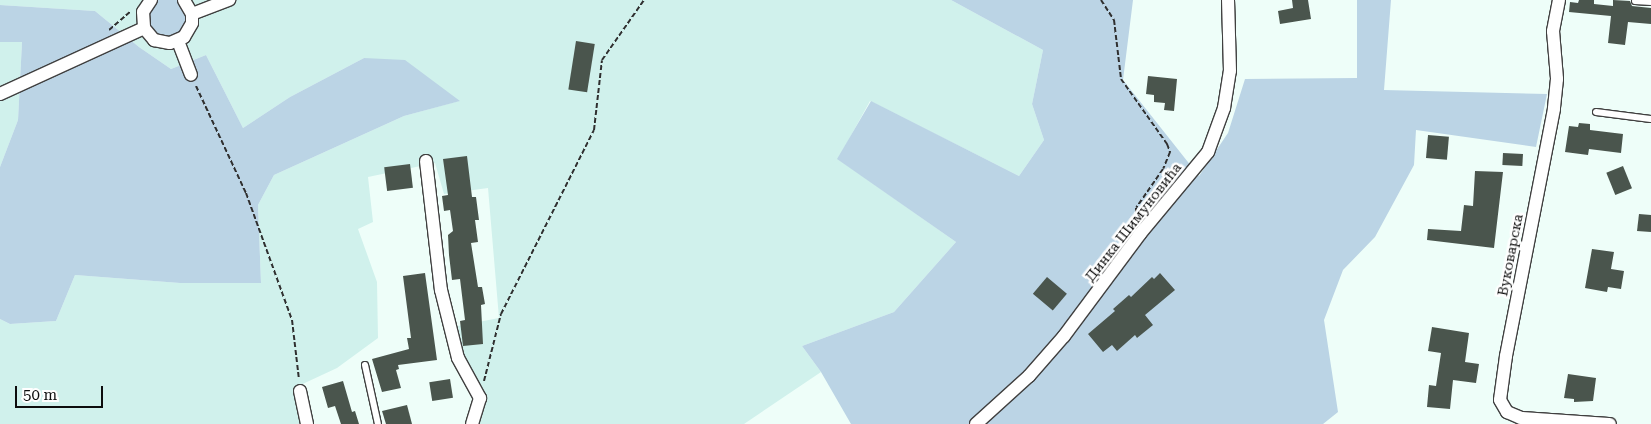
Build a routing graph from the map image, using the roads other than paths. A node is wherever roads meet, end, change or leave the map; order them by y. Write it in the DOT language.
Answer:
graph roads {
  1 [pos="151,0"];
  2 [pos="184,0"];
  3 [pos="229,0"];
  4 [pos="1228,0"];
  5 [pos="1559,0"];
  6 [pos="1635,1"];
  7 [pos="1651,2"];
  8 [pos="192,14"];
  9 [pos="144,28"];
  10 [pos="178,41"];
  11 [pos="191,75"];
  12 [pos="0,94"];
  13 [pos="1596,112"];
  14 [pos="1651,119"];
  15 [pos="426,162"];
  16 [pos="365,365"];
  17 [pos="300,391"];
  18 [pos="307,424"];
  19 [pos="378,424"];
  20 [pos="472,424"];
  21 [pos="976,424"];
  22 [pos="1610,424"];
  1 -- 9 [label="street"];
  2 -- 8 [label="street"];
  3 -- 8 [label="street"];
  4 -- 21 [label="street, Динка Шимуновића"];
  5 -- 22 [label="street, Вуковарска"];
  6 -- 7 [label="lane"];
  8 -- 10 [label="street"];
  9 -- 10 [label="street"];
  9 -- 12 [label="street"];
  10 -- 11 [label="street"];
  13 -- 14 [label="lane"];
  15 -- 20 [label="street"];
  16 -- 19 [label="lane"];
  17 -- 18 [label="street"];
}
